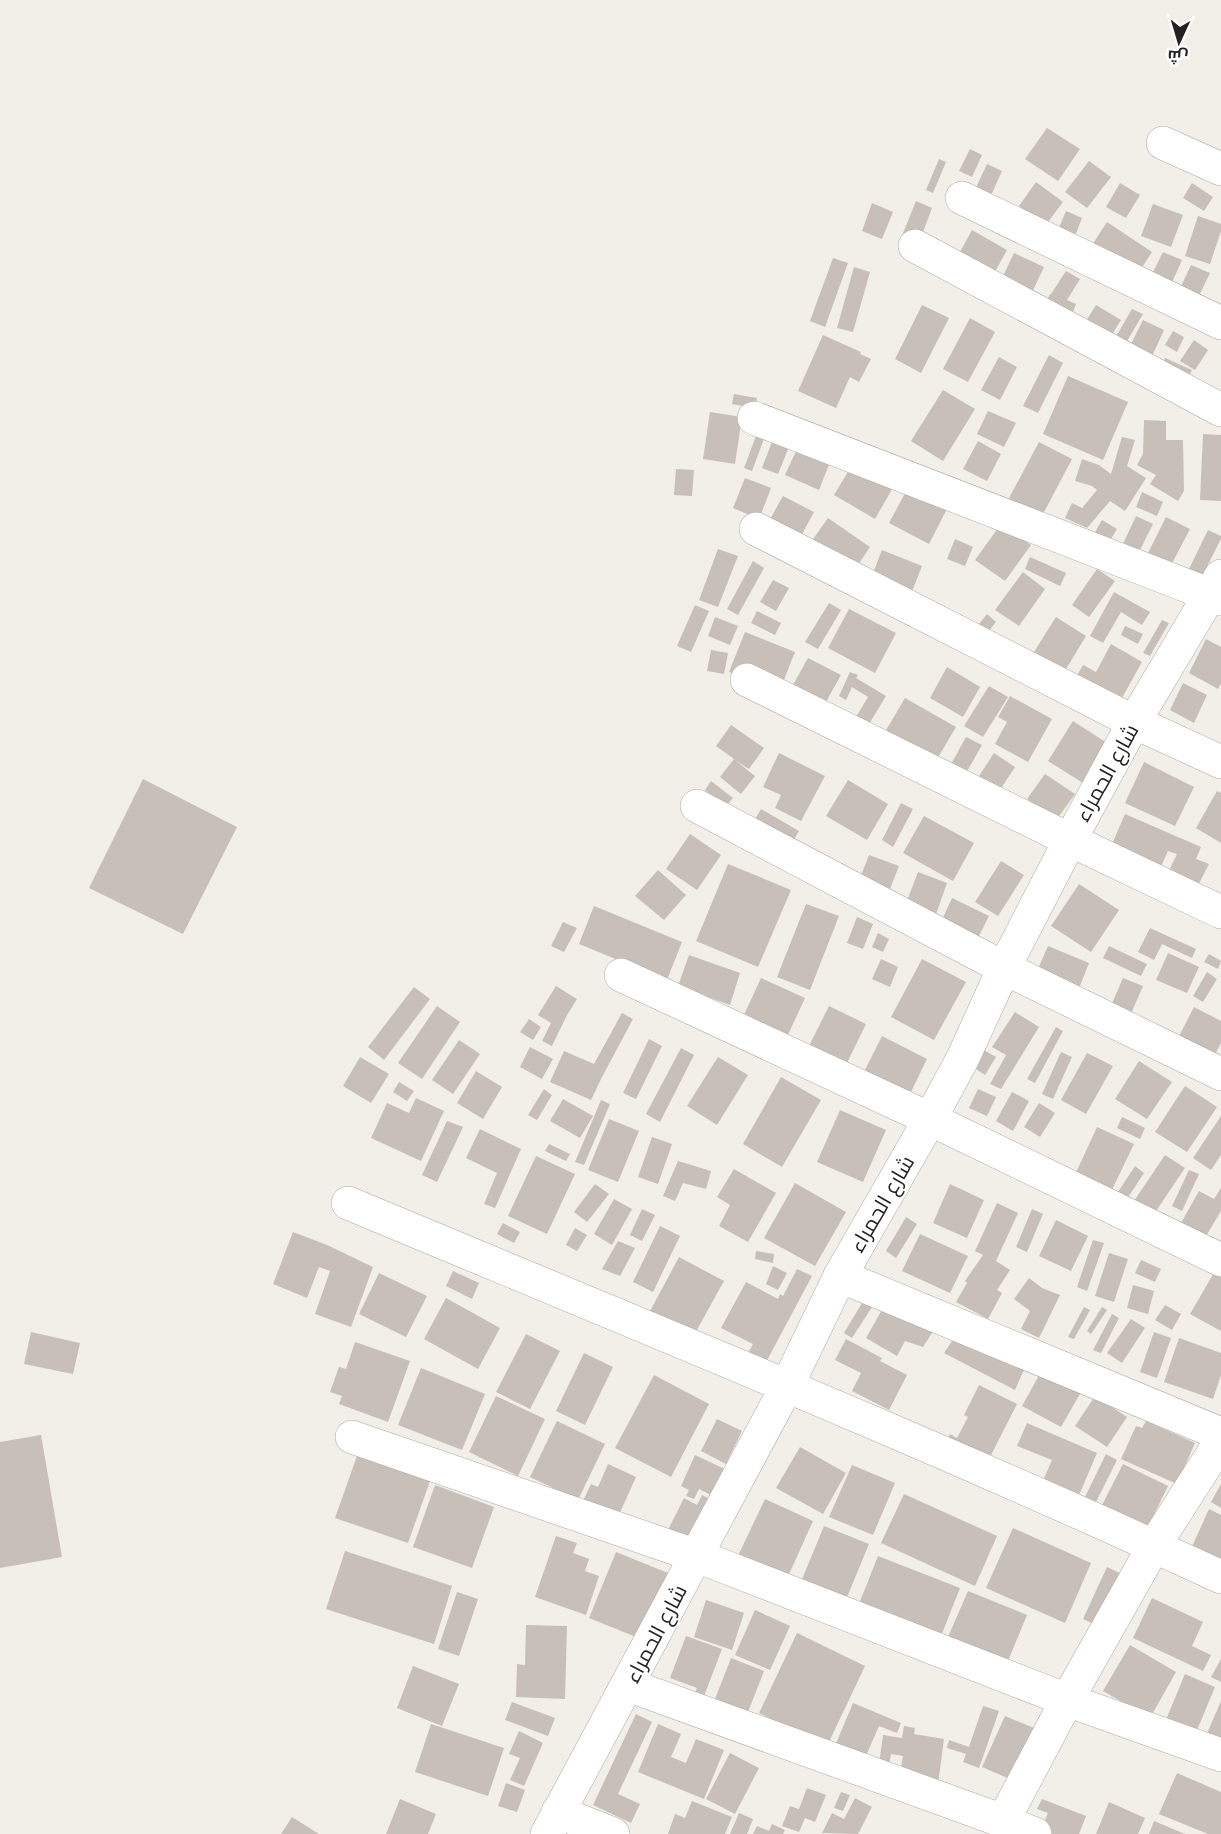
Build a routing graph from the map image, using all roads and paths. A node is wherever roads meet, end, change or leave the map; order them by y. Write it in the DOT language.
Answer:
graph roads {
  1 [pos="1162,143"];
  2 [pos="1221,170"];
  3 [pos="962,198"];
  4 [pos="915,246"];
  5 [pos="1221,323"];
  6 [pos="1221,410"];
  7 [pos="754,418"];
  8 [pos="756,529"];
  9 [pos="1218,589"];
  10 [pos="747,680"];
  11 [pos="1134,722"];
  12 [pos="1221,762"];
  13 [pos="698,806"];
  14 [pos="1070,840"];
  15 [pos="1221,912"];
  16 [pos="1004,968"];
  17 [pos="621,975"];
  18 [pos="1221,1074"];
  19 [pos="930,1119"];
  20 [pos="348,1203"];
  21 [pos="1221,1260"];
  22 [pos="840,1276"];
  23 [pos="787,1386"];
  24 [pos="1221,1434"];
  25 [pos="352,1437"];
  26 [pos="1221,1441"];
  27 [pos="1154,1546"];
  28 [pos="697,1556"];
  29 [pos="1221,1577"];
  30 [pos="628,1685"];
  31 [pos="1067,1701"];
  32 [pos="1221,1755"];
  33 [pos="1003,1821"];
  34 [pos="552,1823"];
  35 [pos="613,1834"];
  36 [pos="1035,1834"];
  1 -- 2 [label="street"];
  3 -- 5 [label="street"];
  4 -- 6 [label="street"];
  7 -- 9 [label="street"];
  8 -- 11 [label="street"];
  9 -- 11 [label="street, شارع الحمراء"];
  10 -- 14 [label="street"];
  11 -- 12 [label="street"];
  11 -- 14 [label="street, شارع الحمراء"];
  13 -- 16 [label="street"];
  14 -- 15 [label="street"];
  14 -- 16 [label="street, شارع الحمراء"];
  16 -- 18 [label="street"];
  16 -- 19 [label="street, شارع الحمراء"];
  17 -- 19 [label="street"];
  19 -- 21 [label="street"];
  19 -- 22 [label="street, شارع الحمراء"];
  20 -- 23 [label="street"];
  22 -- 23 [label="street, شارع الحمراء"];
  22 -- 24 [label="street"];
  23 -- 27 [label="street"];
  23 -- 28 [label="street, شارع الحمراء"];
  25 -- 28 [label="street"];
  26 -- 27 [label="street"];
  27 -- 29 [label="street"];
  27 -- 31 [label="street"];
  28 -- 30 [label="street, شارع الحمراء"];
  28 -- 31 [label="street"];
  30 -- 33 [label="street"];
  30 -- 34 [label="street, شارع الحمراء"];
  31 -- 32 [label="street"];
  31 -- 33 [label="street"];
  33 -- 36 [label="street"];
  34 -- 35 [label="street"];
}
